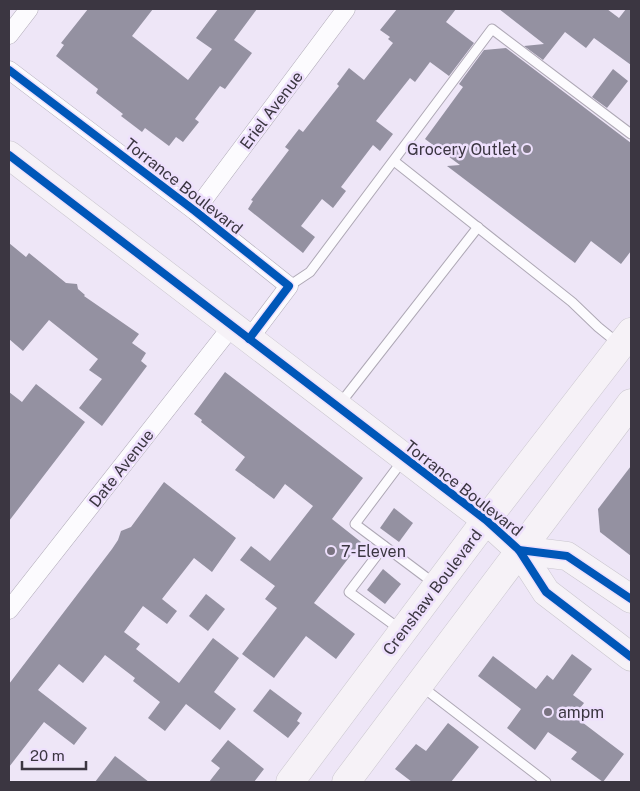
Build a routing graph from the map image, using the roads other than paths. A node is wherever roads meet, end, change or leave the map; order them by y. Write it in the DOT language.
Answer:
graph roads {
  1 [pos="29,9"];
  2 [pos="346,9"];
  3 [pos="9,35"];
  4 [pos="9,70"];
  5 [pos="631,134"];
  6 [pos="9,155"];
  7 [pos="394,161"];
  8 [pos="195,211"];
  9 [pos="478,227"];
  10 [pos="289,286"];
  11 [pos="241,332"];
  12 [pos="626,339"];
  13 [pos="631,403"];
  14 [pos="338,407"];
  15 [pos="404,458"];
  16 [pos="486,520"];
  17 [pos="384,546"];
  18 [pos="519,550"];
  19 [pos="437,585"];
  20 [pos="631,599"];
  21 [pos="9,610"];
  22 [pos="402,632"];
  23 [pos="631,657"];
  24 [pos="418,684"];
  25 [pos="348,781"];
  26 [pos="290,782"];
  27 [pos="546,782"];
  1 -- 3 [label="street"];
  2 -- 8 [label="street, Eriel Avenue"];
  4 -- 8 [label="street, Torrance Boulevard"];
  5 -- 7 [label="lane"];
  6 -- 11 [label="main road, Torrance Boulevard"];
  7 -- 9 [label="lane"];
  7 -- 10 [label="lane"];
  8 -- 10 [label="street, Torrance Boulevard"];
  9 -- 12 [label="lane"];
  9 -- 14 [label="lane"];
  10 -- 11 [label="street"];
  11 -- 14 [label="main road, Torrance Boulevard"];
  11 -- 21 [label="street, Date Avenue"];
  12 -- 16 [label="main road, Crenshaw Boulevard"];
  13 -- 18 [label="main road"];
  14 -- 15 [label="main road, Torrance Boulevard"];
  15 -- 16 [label="main road, Torrance Boulevard"];
  15 -- 17 [label="lane"];
  16 -- 18 [label="main road, Torrance Boulevard"];
  16 -- 19 [label="main road, Crenshaw Boulevard"];
  17 -- 19 [label="lane"];
  17 -- 22 [label="lane"];
  18 -- 20 [label="main road, Torrance Boulevard"];
  18 -- 23 [label="main road, Torrance Boulevard"];
  18 -- 24 [label="main road"];
  19 -- 22 [label="main road, Crenshaw Boulevard"];
  22 -- 26 [label="main road, Crenshaw Boulevard"];
  24 -- 25 [label="main road"];
  24 -- 27 [label="lane"];
}
